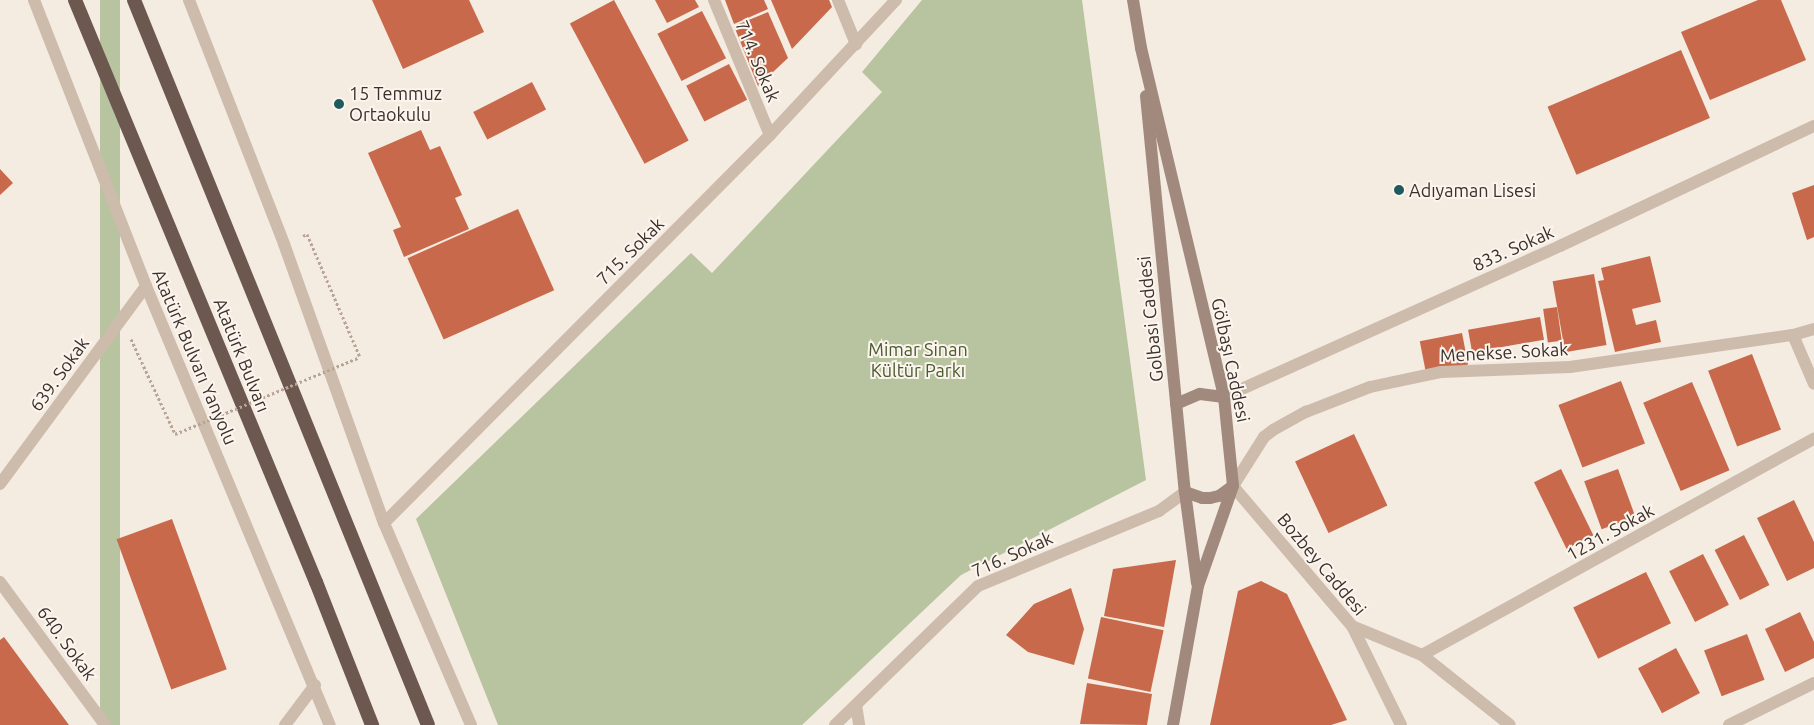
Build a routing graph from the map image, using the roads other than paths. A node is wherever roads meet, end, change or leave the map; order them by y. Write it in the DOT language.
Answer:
graph roads {
  1 [pos="34,0"];
  2 [pos="75,0"];
  3 [pos="134,0"];
  4 [pos="189,0"];
  5 [pos="714,0"];
  6 [pos="838,0"];
  7 [pos="896,0"];
  8 [pos="1133,0"];
  9 [pos="856,44"];
  10 [pos="1141,48"];
  11 [pos="1814,126"];
  12 [pos="770,135"];
  13 [pos="146,286"];
  14 [pos="1814,329"];
  15 [pos="1793,335"];
  16 [pos="1814,384"];
  17 [pos="1224,397"];
  18 [pos="1176,404"];
  19 [pos="1814,439"];
  20 [pos="0,484"];
  21 [pos="1233,486"];
  22 [pos="1185,492"];
  23 [pos="384,523"];
  24 [pos="0,582"];
  25 [pos="1198,586"];
  26 [pos="1352,626"];
  27 [pos="1422,655"];
  28 [pos="1814,683"];
  29 [pos="315,685"];
  30 [pos="856,705"];
  31 [pos="105,725"];
  32 [pos="285,725"];
  33 [pos="330,725"];
  34 [pos="372,725"];
  35 [pos="428,725"];
  36 [pos="470,725"];
  37 [pos="835,725"];
  38 [pos="859,725"];
  39 [pos="1173,725"];
  40 [pos="1402,725"];
  41 [pos="1510,725"];
  42 [pos="1729,725"];
  1 -- 13 [label="street, Atatürk Bulvarı Yanyolu"];
  2 -- 34 [label="highway, Atatürk Bulvarı"];
  3 -- 35 [label="highway, Atatürk Bulvarı"];
  4 -- 23 [label="street"];
  5 -- 12 [label="street, 714. Sokak"];
  6 -- 9 [label="street"];
  7 -- 9 [label="street, 715. Sokak"];
  8 -- 10 [label="main road, Gölbaşı Caddesi"];
  9 -- 12 [label="street, 715. Sokak"];
  10 -- 17 [label="main road, Gölbaşı Caddesi"];
  10 -- 18 [label="main road, Golbasi Caddesi"];
  11 -- 17 [label="street, 833. Sokak"];
  12 -- 23 [label="street, 715. Sokak"];
  13 -- 20 [label="street, 639. Sokak"];
  13 -- 29 [label="street, Atatürk Bulvarı Yanyolu"];
  14 -- 15 [label="street, Menekse. Sokak"];
  15 -- 16 [label="street"];
  15 -- 21 [label="street, Menekse. Sokak"];
  17 -- 18 [label="main road"];
  17 -- 21 [label="main road, Gölbaşı Caddesi"];
  18 -- 22 [label="main road, Golbasi Caddesi"];
  19 -- 27 [label="street, 1231. Sokak"];
  21 -- 22 [label="main road"];
  21 -- 25 [label="main road, Gölbaşı Caddesi"];
  21 -- 26 [label="street, Bozbey Caddesi"];
  22 -- 25 [label="main road, Golbasi Caddesi"];
  22 -- 30 [label="street, 716. Sokak"];
  23 -- 36 [label="street"];
  24 -- 31 [label="street, 640. Sokak"];
  25 -- 39 [label="main road, Gölbaşı Caddesi"];
  26 -- 27 [label="street"];
  26 -- 40 [label="street, Bozbey Caddesi"];
  27 -- 41 [label="street"];
  28 -- 42 [label="street"];
  29 -- 32 [label="street"];
  29 -- 33 [label="street, Atatürk Bulvarı Yanyolu"];
  30 -- 37 [label="street, 716. Sokak"];
  30 -- 38 [label="street"];
}
